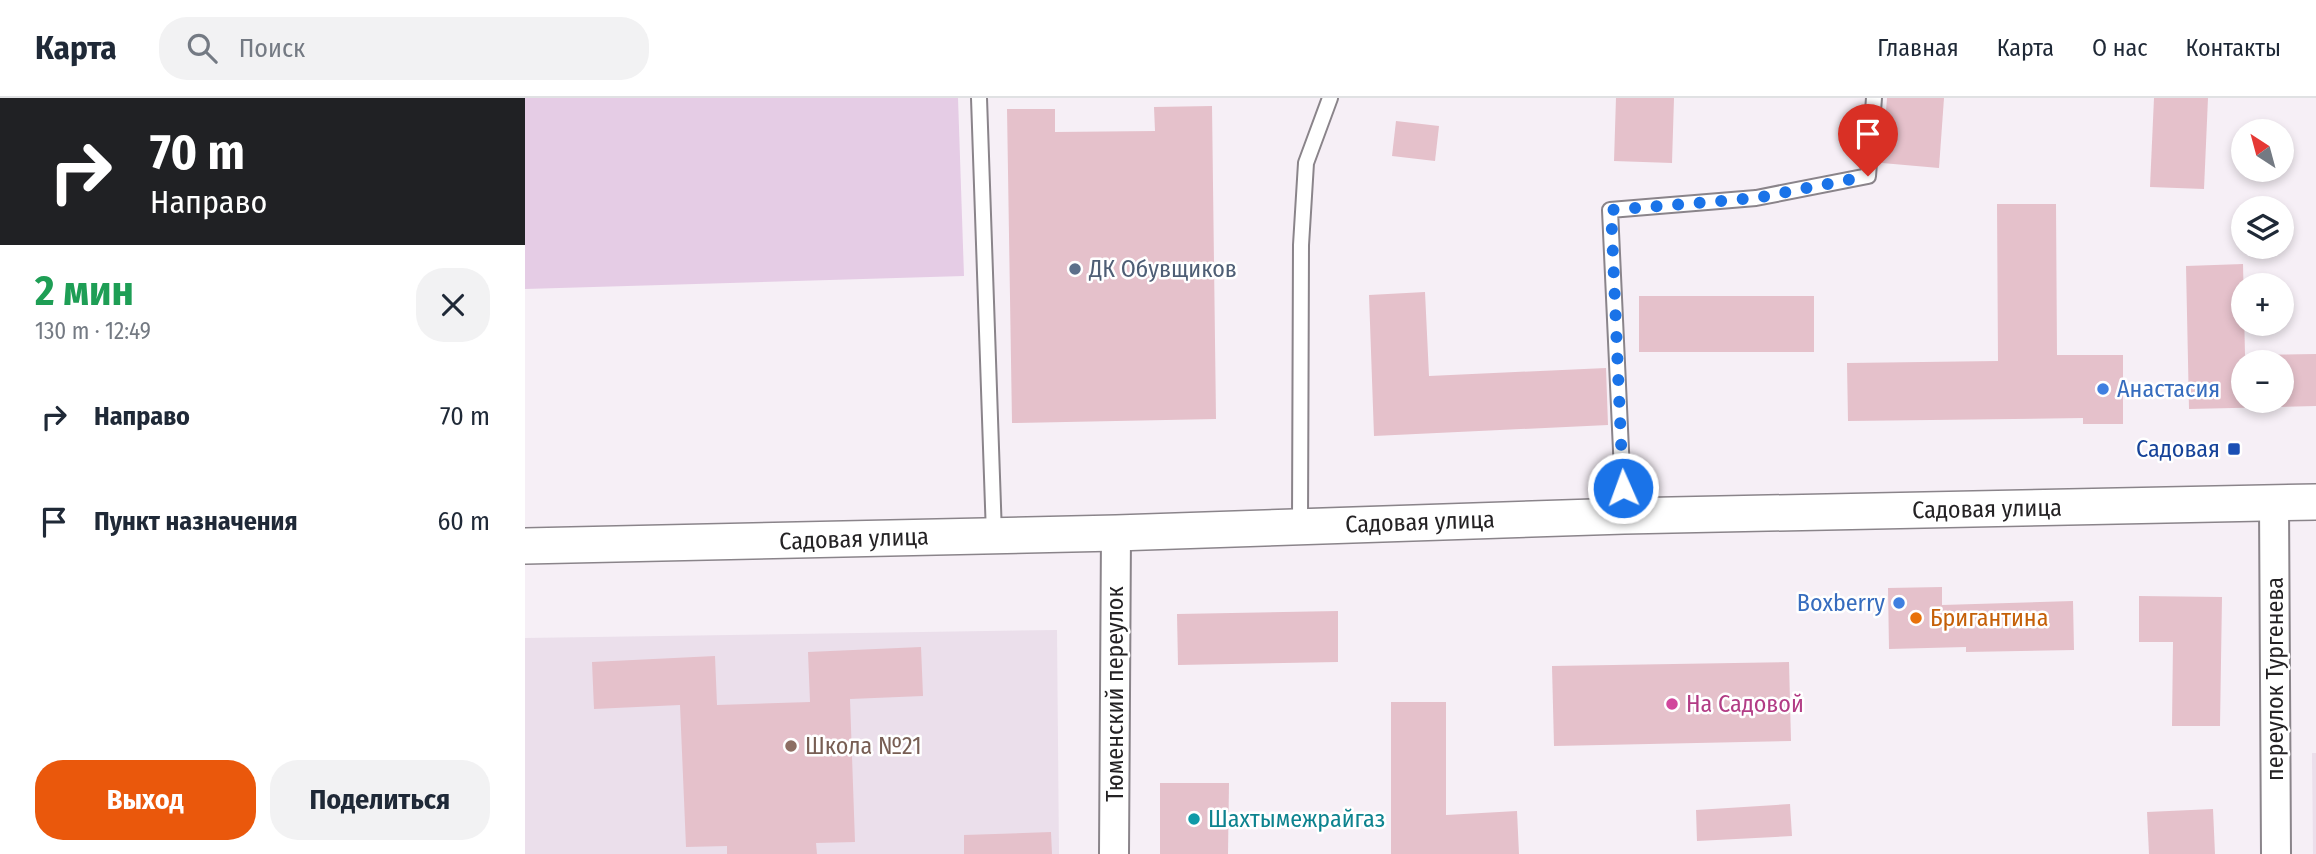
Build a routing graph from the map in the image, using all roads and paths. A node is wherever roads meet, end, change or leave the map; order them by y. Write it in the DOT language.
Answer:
graph roads {
  1 [pos="979,98"];
  2 [pos="1330,98"];
  3 [pos="1874,98"];
  4 [pos="2316,502"];
  5 [pos="2274,504"];
  6 [pos="1624,516"];
  7 [pos="1300,526"];
  8 [pos="1116,533"];
  9 [pos="994,535"];
  10 [pos="525,546"];
  11 [pos="1114,854"];
  12 [pos="2276,854"];
  1 -- 9 [label="lane"];
  2 -- 7 [label="lane"];
  3 -- 6 [label="lane"];
  4 -- 5 [label="street, Садовая улица"];
  5 -- 6 [label="street, Садовая улица"];
  5 -- 12 [label="street, переулок Тургенева"];
  6 -- 7 [label="street, Садовая улица"];
  7 -- 8 [label="street, Садовая улица"];
  8 -- 9 [label="street, Садовая улица"];
  8 -- 11 [label="street, Тюменский переулок"];
  9 -- 10 [label="street, Садовая улица"];
}
